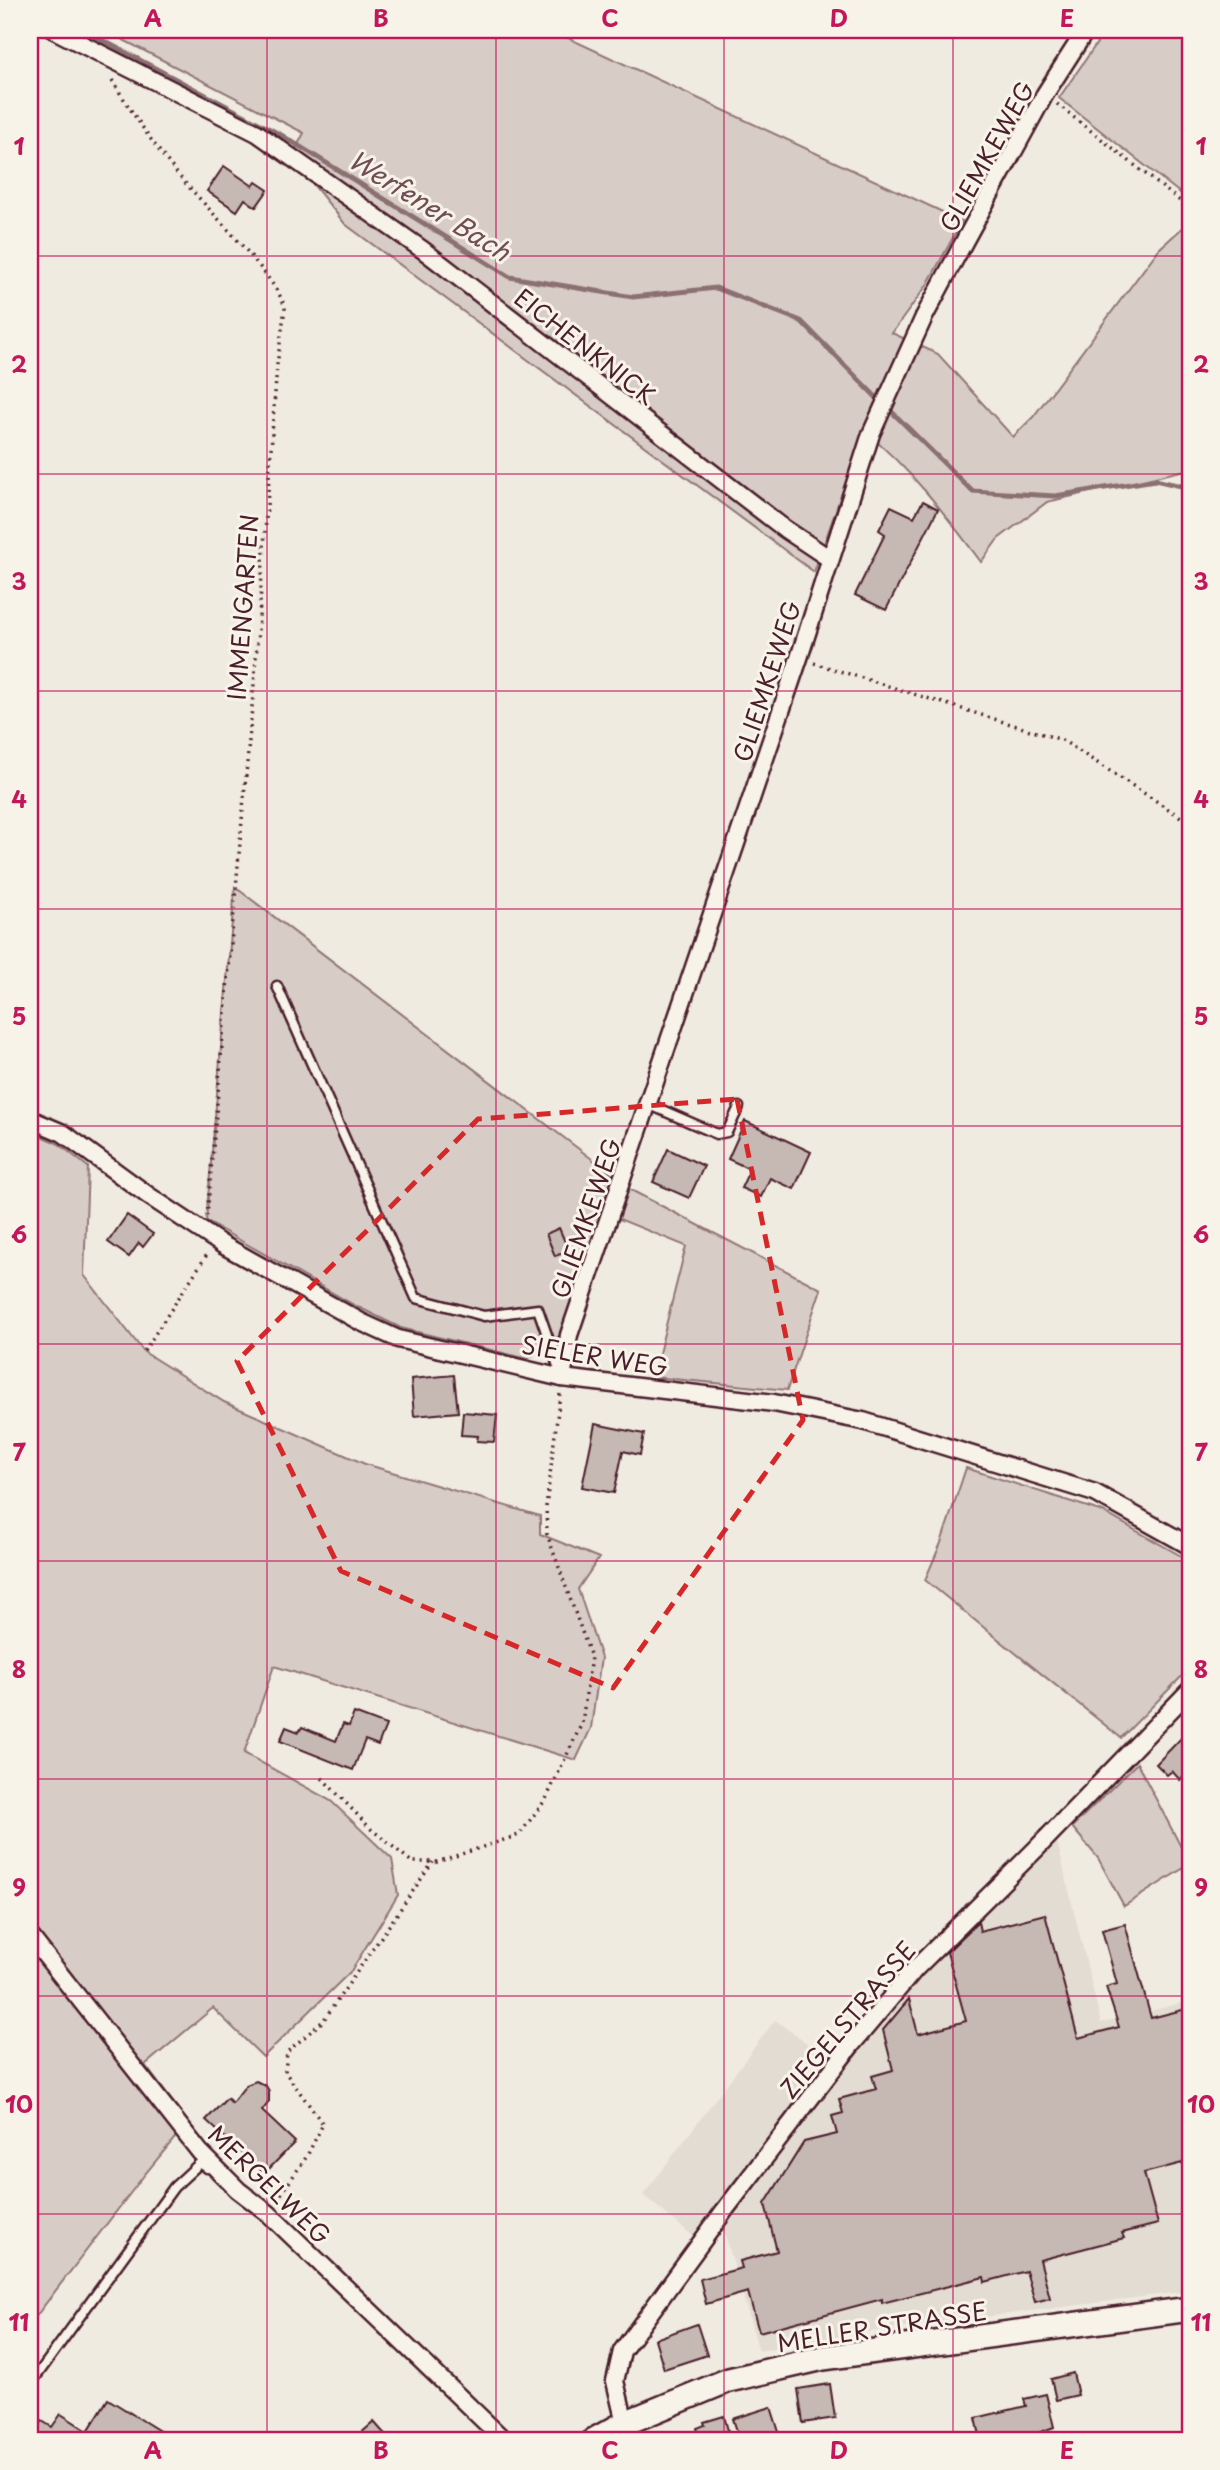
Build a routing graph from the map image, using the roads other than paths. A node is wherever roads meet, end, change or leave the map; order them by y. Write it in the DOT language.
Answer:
graph roads {
  1 [pos="54,30"];
  2 [pos="1086,30"];
  3 [pos="830,559"];
  4 [pos="277,986"];
  5 [pos="648,1104"];
  6 [pos="739,1107"];
  7 [pos="30,1119"];
  8 [pos="562,1378"];
  9 [pos="1190,1546"];
  10 [pos="1190,1690"];
  11 [pos="30,1936"];
  12 [pos="238,2190"];
  13 [pos="1190,2309"];
  14 [pos="30,2385"];
  15 [pos="625,2423"];
  16 [pos="505,2440"];
  17 [pos="594,2440"];
  1 -- 3 [label="street, EICHENKNICK"];
  2 -- 3 [label="street, GLIEMKEWEG"];
  3 -- 5 [label="street, GLIEMKEWEG"];
  4 -- 8 [label="lane"];
  5 -- 6 [label="lane"];
  5 -- 8 [label="street, GLIEMKEWEG"];
  7 -- 8 [label="street, SIELER WEG"];
  8 -- 9 [label="street, SIELER WEG"];
  10 -- 15 [label="street, ZIEGELSTRASSE"];
  11 -- 12 [label="street, MERGELWEG"];
  12 -- 14 [label="lane"];
  12 -- 16 [label="street, MERGELWEG"];
  13 -- 15 [label="main road, MELLER STRASSE"];
  15 -- 17 [label="main road, MELLER STRASSE"];
}
